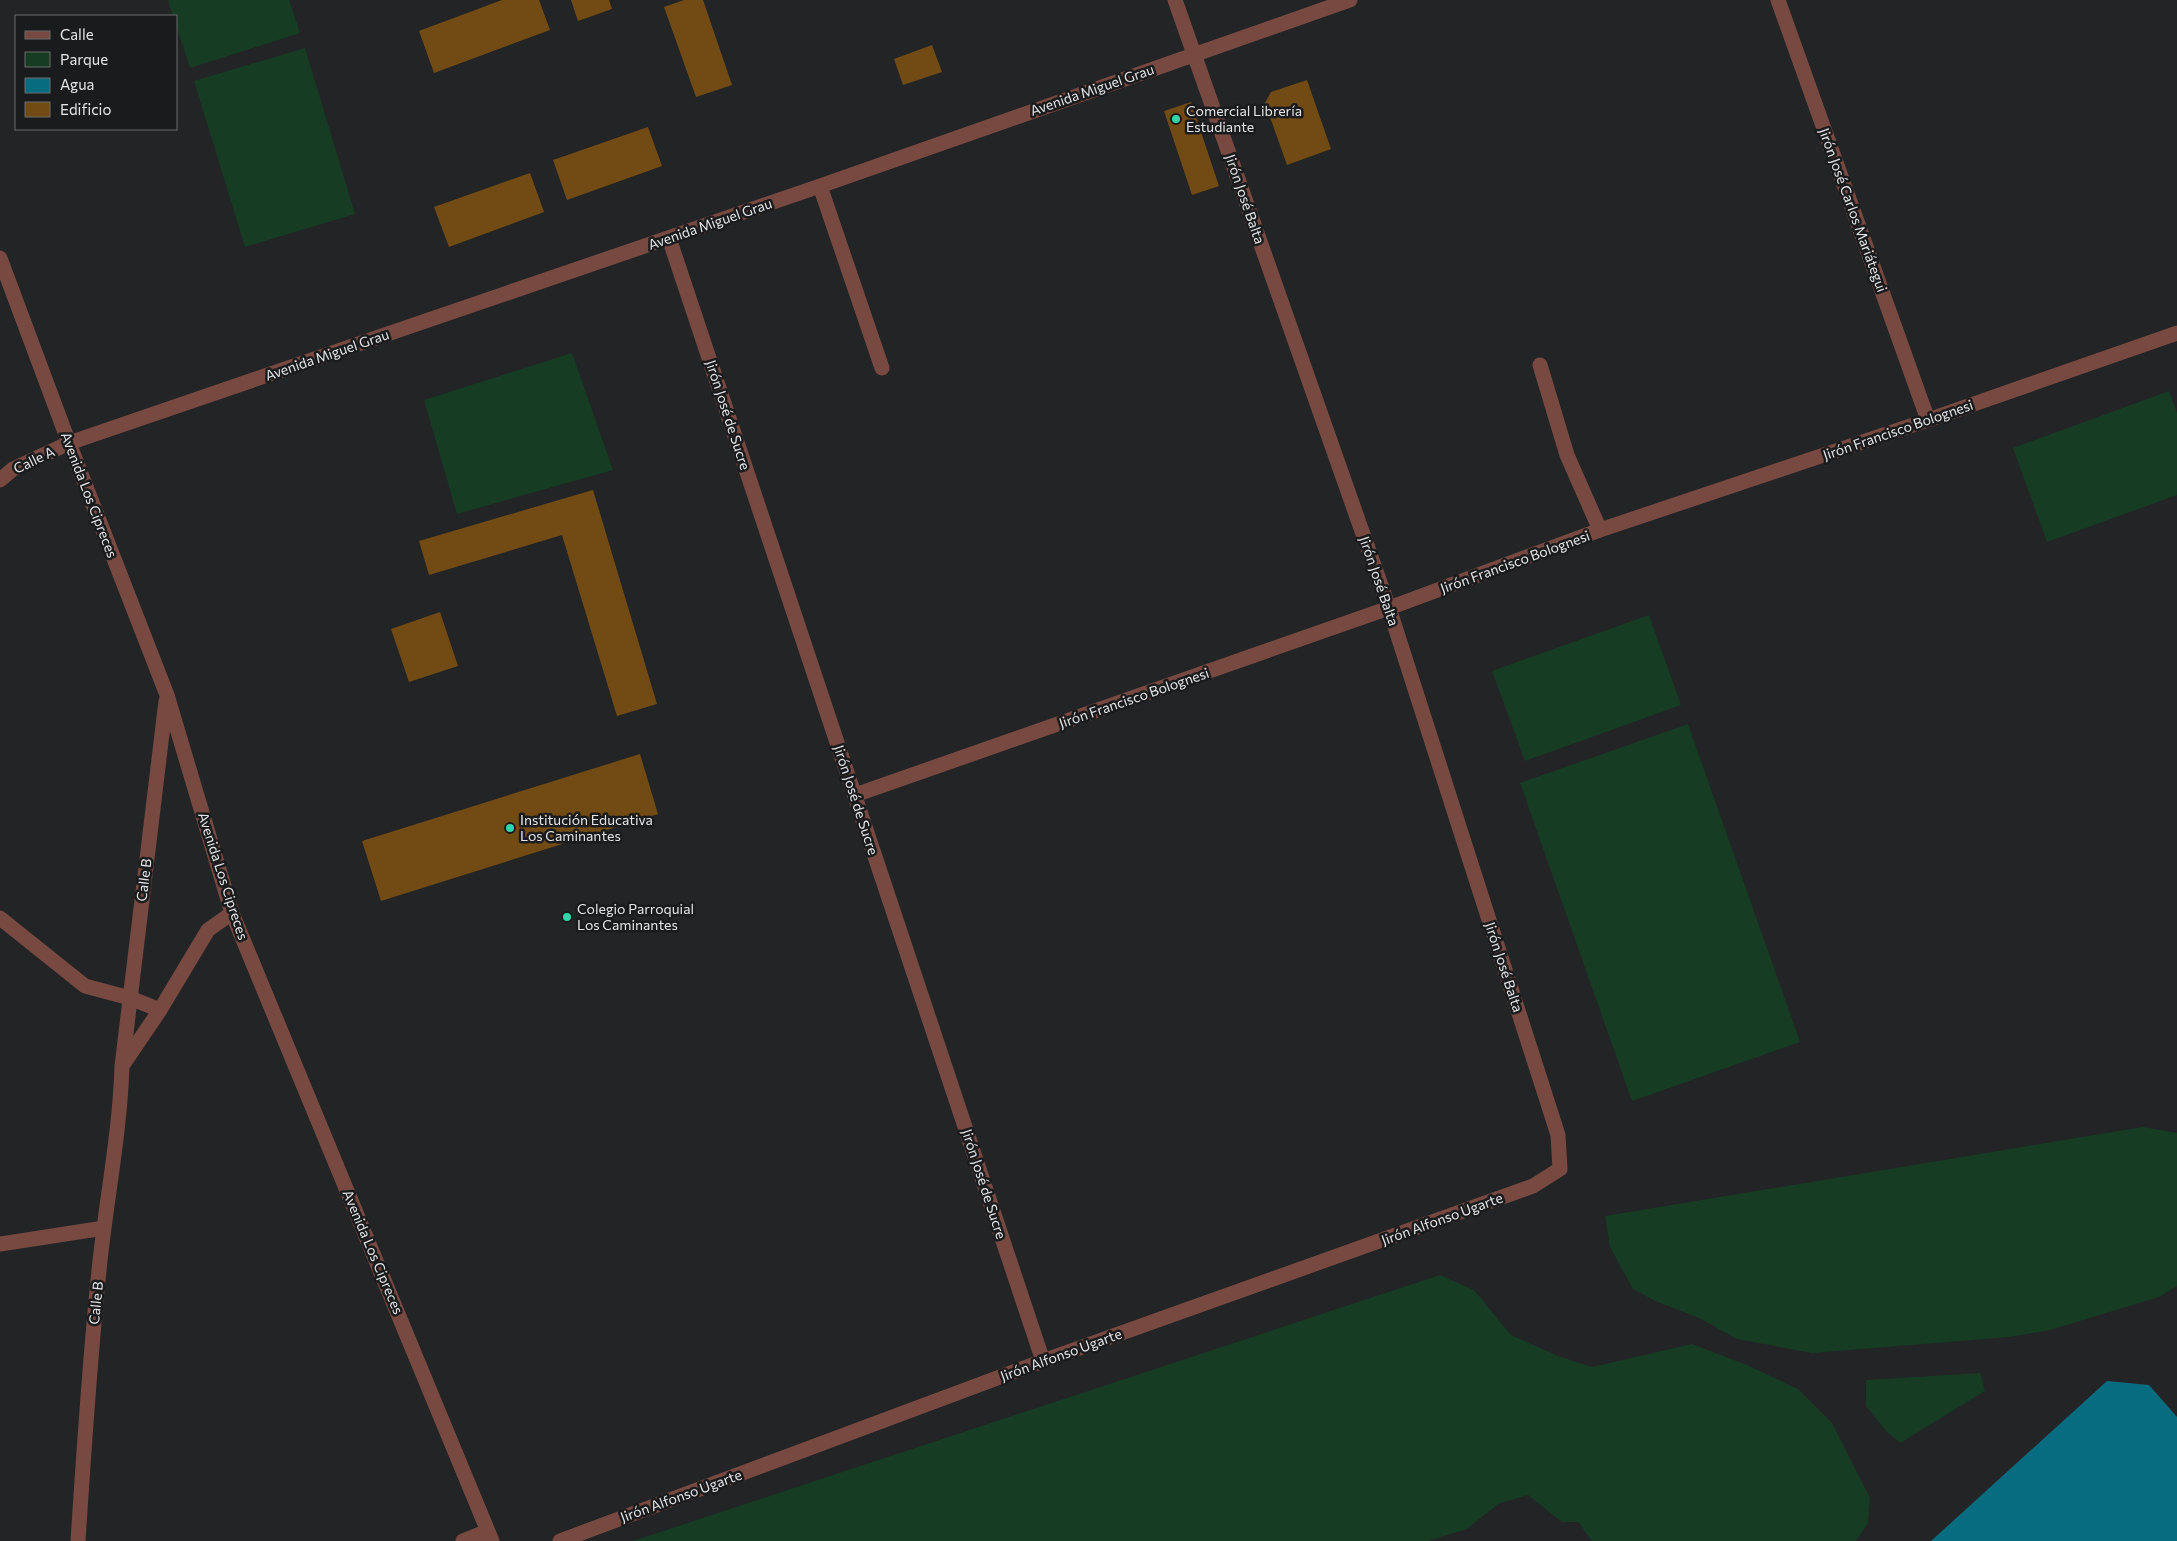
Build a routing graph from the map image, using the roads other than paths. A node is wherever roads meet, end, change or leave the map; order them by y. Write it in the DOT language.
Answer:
graph roads {
  1 [pos="1175,0"];
  2 [pos="1350,0"];
  3 [pos="1778,0"];
  4 [pos="1194,55"];
  5 [pos="820,186"];
  6 [pos="669,238"];
  7 [pos="0,258"];
  8 [pos="2177,333"];
  9 [pos="1540,365"];
  10 [pos="882,368"];
  11 [pos="1928,420"];
  12 [pos="68,444"];
  13 [pos="0,480"];
  14 [pos="1600,530"];
  15 [pos="1389,608"];
  16 [pos="167,695"];
  17 [pos="855,795"];
  18 [pos="232,913"];
  19 [pos="0,918"];
  20 [pos="130,998"];
  21 [pos="160,1010"];
  22 [pos="122,1066"];
  23 [pos="1560,1169"];
  24 [pos="104,1228"];
  25 [pos="0,1244"];
  26 [pos="1043,1362"];
  27 [pos="490,1536"];
  28 [pos="78,1541"];
  29 [pos="463,1541"];
  30 [pos="560,1541"];
  1 -- 4 [label="street, Jirón José Balta"];
  2 -- 4 [label="street, Avenida Miguel Grau"];
  3 -- 11 [label="street, Jirón José Carlos Mariátegui"];
  4 -- 5 [label="street, Avenida Miguel Grau"];
  4 -- 15 [label="street, Jirón José Balta"];
  5 -- 6 [label="street, Avenida Miguel Grau"];
  5 -- 10 [label="street"];
  6 -- 12 [label="street, Avenida Miguel Grau"];
  6 -- 17 [label="street, Jirón José de Sucre"];
  7 -- 12 [label="street, Avenida Los Cipreces"];
  8 -- 11 [label="street, Jirón Francisco Bolognesi"];
  9 -- 14 [label="street"];
  11 -- 14 [label="street, Jirón Francisco Bolognesi"];
  12 -- 13 [label="street, Calle A"];
  12 -- 16 [label="street, Avenida Los Cipreces"];
  14 -- 15 [label="street, Jirón Francisco Bolognesi"];
  15 -- 17 [label="street, Jirón Francisco Bolognesi"];
  15 -- 23 [label="street, Jirón José Balta"];
  16 -- 18 [label="street, Avenida Los Cipreces"];
  16 -- 20 [label="street, Calle B"];
  17 -- 26 [label="street, Jirón José de Sucre"];
  18 -- 21 [label="street"];
  18 -- 27 [label="street, Avenida Los Cipreces"];
  19 -- 20 [label="street"];
  20 -- 21 [label="street"];
  20 -- 22 [label="street, Calle B"];
  21 -- 22 [label="street"];
  22 -- 24 [label="street, Calle B"];
  23 -- 26 [label="street, Jirón Alfonso Ugarte"];
  24 -- 25 [label="street"];
  24 -- 28 [label="street, Calle B"];
  26 -- 30 [label="street, Jirón Alfonso Ugarte"];
  27 -- 29 [label="street"];
}
